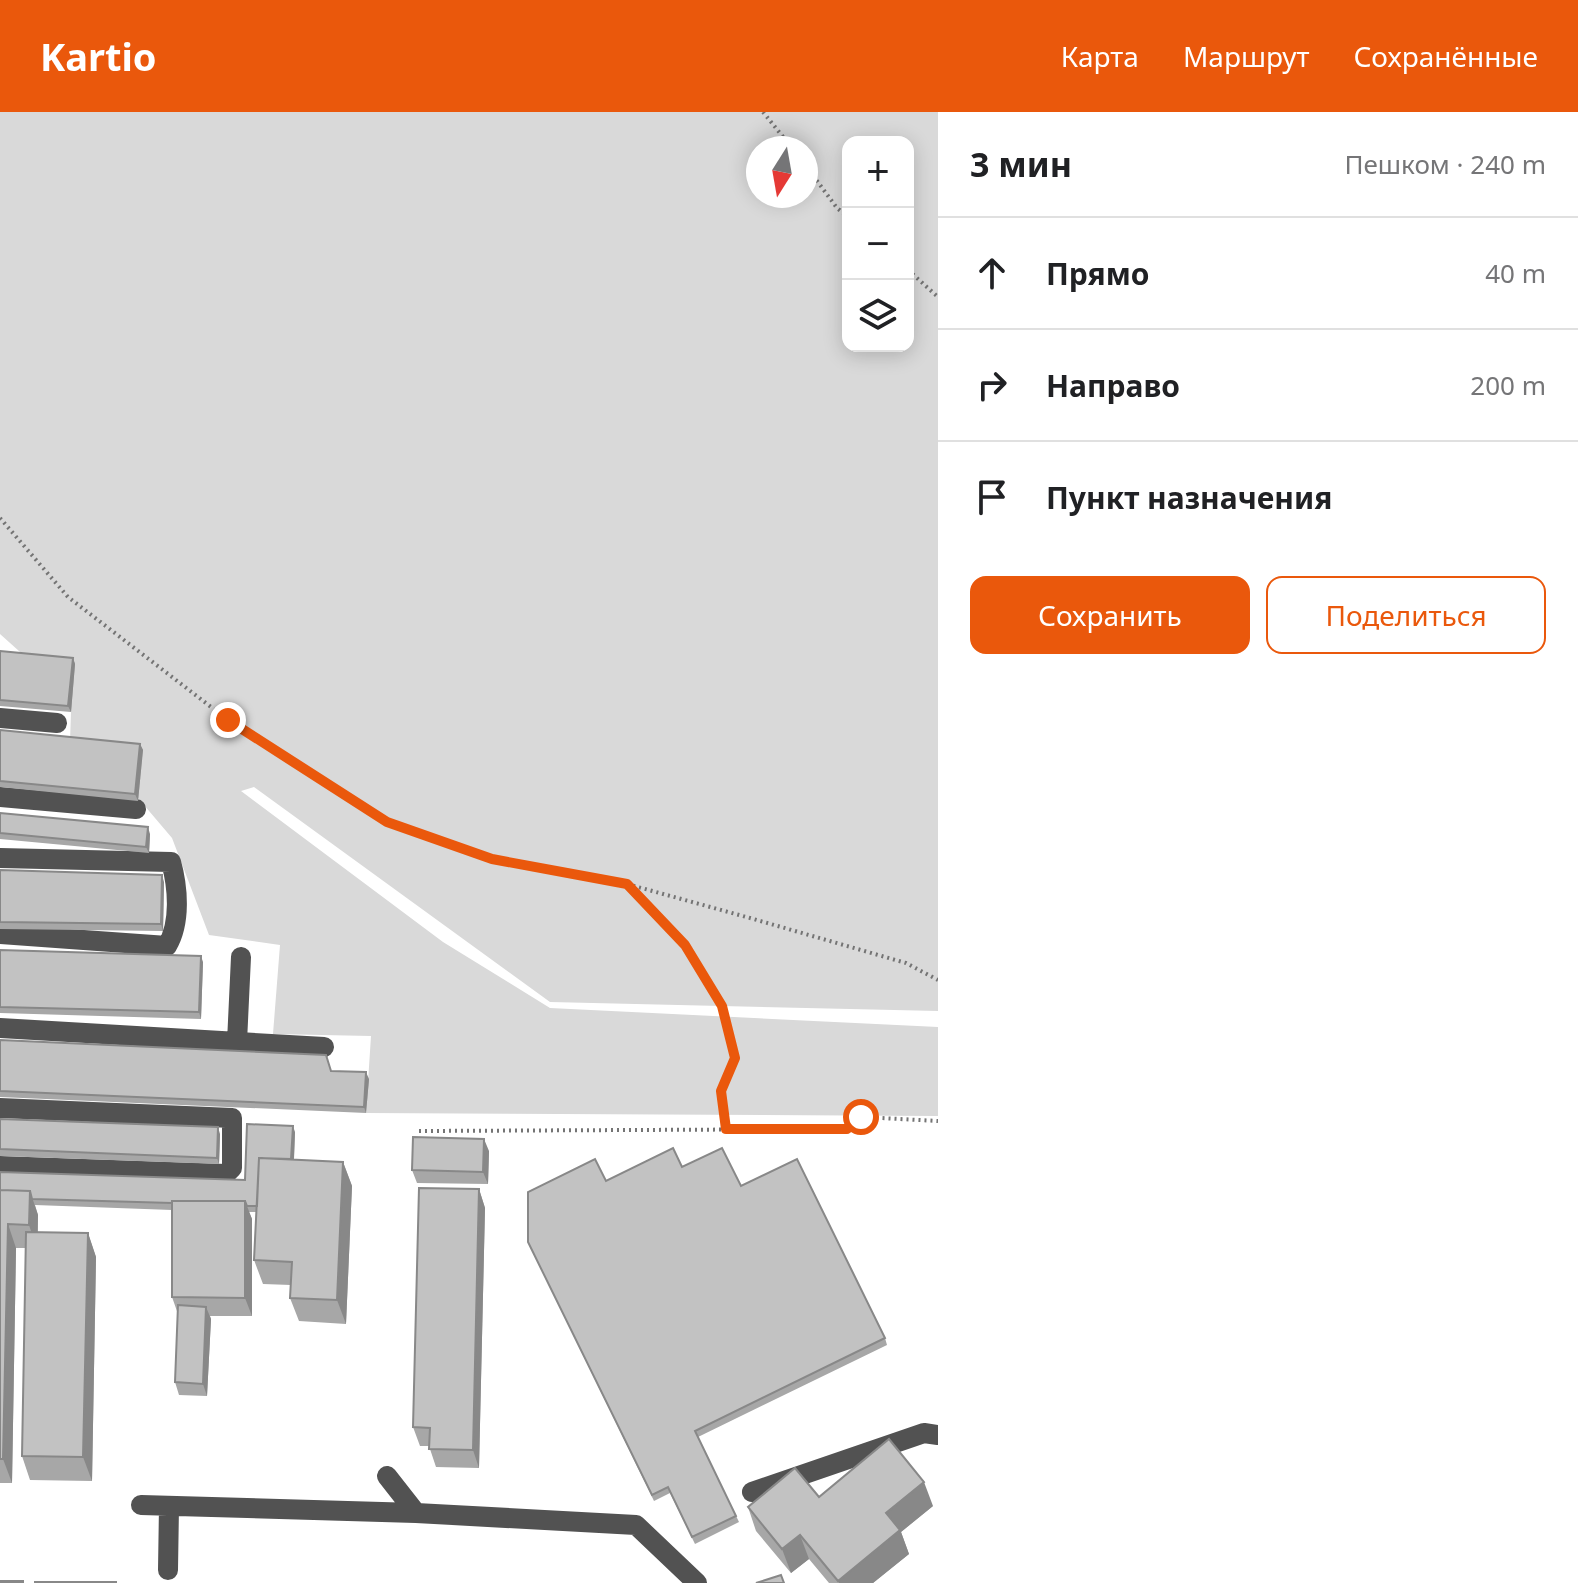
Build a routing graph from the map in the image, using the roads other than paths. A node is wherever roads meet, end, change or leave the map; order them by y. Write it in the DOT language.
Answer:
graph roads {
  1 [pos="0,718"];
  2 [pos="57,723"];
  3 [pos="0,797"];
  4 [pos="136,809"];
  5 [pos="0,858"];
  6 [pos="0,934"];
  7 [pos="241,957"];
  8 [pos="0,1028"];
  9 [pos="237,1042"];
  10 [pos="324,1047"];
  11 [pos="0,1108"];
  12 [pos="0,1166"];
  13 [pos="938,1435"];
  14 [pos="387,1476"];
  15 [pos="752,1492"];
  16 [pos="141,1505"];
  17 [pos="169,1506"];
  18 [pos="416,1513"];
  19 [pos="168,1570"];
  20 [pos="697,1583"];
  1 -- 2 [label="lane"];
  3 -- 4 [label="lane"];
  5 -- 6 [label="lane"];
  7 -- 9 [label="lane"];
  8 -- 9 [label="lane"];
  9 -- 10 [label="lane"];
  11 -- 12 [label="lane"];
  13 -- 15 [label="lane"];
  14 -- 18 [label="lane"];
  16 -- 17 [label="lane"];
  17 -- 18 [label="lane"];
  17 -- 19 [label="lane"];
  18 -- 20 [label="lane"];
}
